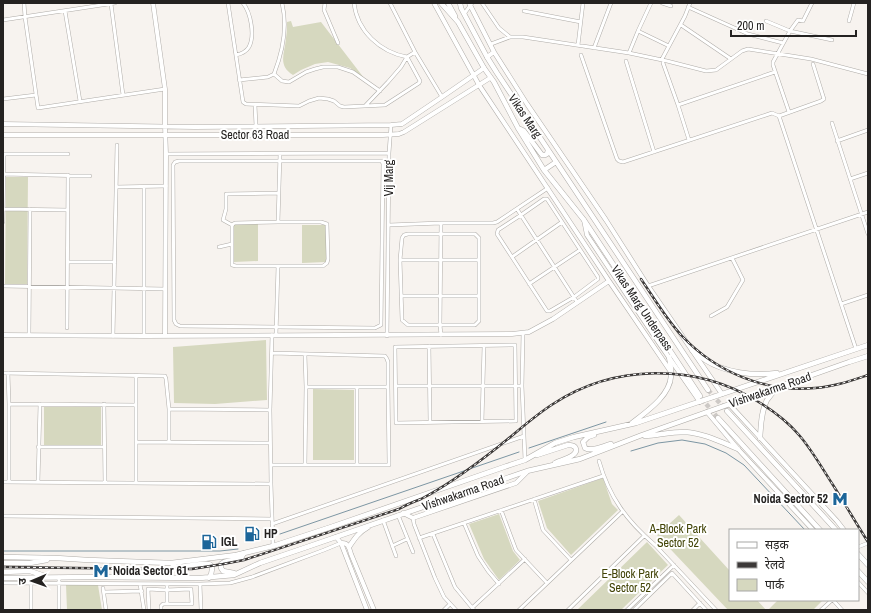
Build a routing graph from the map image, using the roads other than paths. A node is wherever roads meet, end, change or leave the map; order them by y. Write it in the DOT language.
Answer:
graph roads {
  1 [pos="24,3"];
  2 [pos="113,3"];
  3 [pos="152,3"];
  4 [pos="228,3"];
  5 [pos="243,3"];
  6 [pos="282,3"];
  7 [pos="325,3"];
  8 [pos="354,3"];
  9 [pos="390,3"];
  10 [pos="434,3"];
  11 [pos="441,3"];
  12 [pos="448,3"];
  13 [pos="482,3"];
  14 [pos="584,3"];
  15 [pos="611,3"];
  16 [pos="651,3"];
  17 [pos="662,3"];
  18 [pos="690,3"];
  19 [pos="812,3"];
  20 [pos="854,3"];
  21 [pos="470,4"];
  22 [pos="460,5"];
  23 [pos="671,6"];
  24 [pos="688,8"];
  25 [pos="65,11"];
  26 [pos="524,11"];
  27 [pos="464,14"];
  28 [pos="25,17"];
  29 [pos="3,20"];
  30 [pos="849,21"];
  31 [pos="458,22"];
  32 [pos="581,22"];
  33 [pos="766,22"];
  34 [pos="681,25"];
  35 [pos="638,31"];
  36 [pos="790,31"];
  37 [pos="510,37"];
  38 [pos="832,40"];
  39 [pos="338,43"];
  40 [pos="783,43"];
  41 [pos="491,44"];
  42 [pos="578,45"];
  43 [pos="669,46"];
  44 [pos="594,48"];
  45 [pos="415,52"];
  46 [pos="494,52"];
  47 [pos="629,53"];
  48 [pos="581,54"];
  49 [pos="777,54"];
  50 [pos="236,55"];
  51 [pos="407,56"];
  52 [pos="487,57"];
  53 [pos="731,59"];
  54 [pos="626,61"];
  55 [pos="662,61"];
  56 [pos="813,64"];
  57 [pos="484,68"];
  58 [pos="776,72"];
  59 [pos="274,74"];
  60 [pos="868,74"];
  61 [pos="474,76"];
  62 [pos="490,78"];
  63 [pos="239,80"];
  64 [pos="479,85"];
  65 [pos="165,89"];
  66 [pos="380,91"];
  67 [pos="36,95"];
  68 [pos="123,95"];
  69 [pos="442,98"];
  70 [pos="3,99"];
  71 [pos="80,101"];
  72 [pos="255,105"];
  73 [pos="678,105"];
  74 [pos="365,106"];
  75 [pos="789,112"];
  76 [pos="779,116"];
  77 [pos="832,123"];
  78 [pos="3,124"];
  79 [pos="391,125"];
  80 [pos="165,126"];
  81 [pos="256,126"];
  82 [pos="518,128"];
  83 [pos="868,130"];
  84 [pos="3,135"];
  85 [pos="165,135"];
  86 [pos="390,135"];
  87 [pos="689,140"];
  88 [pos="837,141"];
  89 [pos="117,145"];
  90 [pos="548,150"];
  91 [pos="654,152"];
  92 [pos="68,154"];
  93 [pos="166,154"];
  94 [pos="280,154"];
  95 [pos="389,154"];
  96 [pos="280,161"];
  97 [pos="556,162"];
  98 [pos="544,170"];
  99 [pos="868,172"];
  100 [pos="3,174"];
  101 [pos="68,175"];
  102 [pos="90,176"];
  103 [pos="850,179"];
  104 [pos="144,186"];
  105 [pos="166,186"];
  106 [pos="116,187"];
  107 [pos="548,188"];
  108 [pos="279,193"];
  109 [pos="3,209"];
  110 [pos="30,209"];
  111 [pos="517,209"];
  112 [pos="68,210"];
  113 [pos="868,212"];
  114 [pos="861,214"];
  115 [pos="521,215"];
  116 [pos="584,220"];
  117 [pos="606,220"];
  118 [pos="3,222"];
  119 [pos="278,222"];
  120 [pos="562,222"];
  121 [pos="441,223"];
  122 [pos="232,225"];
  123 [pos="388,225"];
  124 [pos="599,225"];
  125 [pos="816,230"];
  126 [pos="441,234"];
  127 [pos="868,234"];
  128 [pos="537,240"];
  129 [pos="232,244"];
  130 [pos="219,247"];
  131 [pos="580,250"];
  132 [pos="512,257"];
  133 [pos="732,258"];
  134 [pos="440,259"];
  135 [pos="400,260"];
  136 [pos="479,260"];
  137 [pos="68,262"];
  138 [pos="115,262"];
  139 [pos="278,266"];
  140 [pos="555,267"];
  141 [pos="609,281"];
  142 [pos="529,284"];
  143 [pos="3,286"];
  144 [pos="30,286"];
  145 [pos="648,286"];
  146 [pos="68,287"];
  147 [pos="114,288"];
  148 [pos="144,289"];
  149 [pos="165,289"];
  150 [pos="440,295"];
  151 [pos="868,295"];
  152 [pos="401,296"];
  153 [pos="479,296"];
  154 [pos="574,297"];
  155 [pos="578,302"];
  156 [pos="841,304"];
  157 [pos="710,316"];
  158 [pos="440,325"];
  159 [pos="277,327"];
  160 [pos="67,328"];
  161 [pos="523,333"];
  162 [pos="3,335"];
  163 [pos="29,335"];
  164 [pos="274,335"];
  165 [pos="441,335"];
  166 [pos="113,336"];
  167 [pos="144,336"];
  168 [pos="165,336"];
  169 [pos="387,336"];
  170 [pos="868,345"];
  171 [pos="429,346"];
  172 [pos="484,346"];
  173 [pos="856,349"];
  174 [pos="692,350"];
  175 [pos="272,353"];
  176 [pos="305,355"];
  177 [pos="868,356"];
  178 [pos="669,357"];
  179 [pos="671,372"];
  180 [pos="788,372"];
  181 [pos="3,373"];
  182 [pos="8,373"];
  183 [pos="136,375"];
  184 [pos="396,386"];
  185 [pos="430,386"];
  186 [pos="483,386"];
  187 [pos="515,386"];
  188 [pos="522,386"];
  189 [pos="306,387"];
  190 [pos="388,387"];
  191 [pos="777,387"];
  192 [pos="357,388"];
  193 [pos="708,390"];
  194 [pos="722,394"];
  195 [pos="700,396"];
  196 [pos="700,402"];
  197 [pos="10,404"];
  198 [pos="40,404"];
  199 [pos="104,404"];
  200 [pos="136,404"];
  201 [pos="729,404"];
  202 [pos="169,410"];
  203 [pos="270,410"];
  204 [pos="727,411"];
  205 [pos="707,412"];
  206 [pos="718,418"];
  207 [pos="482,421"];
  208 [pos="430,422"];
  209 [pos="630,424"];
  210 [pos="600,432"];
  211 [pos="524,436"];
  212 [pos="640,436"];
  213 [pos="760,438"];
  214 [pos="136,442"];
  215 [pos="169,442"];
  216 [pos="270,443"];
  217 [pos="621,443"];
  218 [pos="38,447"];
  219 [pos="104,448"];
  220 [pos="738,449"];
  221 [pos="530,457"];
  222 [pos="525,460"];
  223 [pos="599,461"];
  224 [pos="271,465"];
  225 [pos="305,465"];
  226 [pos="357,465"];
  227 [pos="549,466"];
  228 [pos="527,471"];
  229 [pos="603,476"];
  230 [pos="3,482"];
  231 [pos="9,482"];
  232 [pos="38,482"];
  233 [pos="136,482"];
  234 [pos="105,483"];
  235 [pos="271,484"];
  236 [pos="534,499"];
  237 [pos="501,510"];
  238 [pos="622,512"];
  239 [pos="403,513"];
  240 [pos="398,515"];
  241 [pos="3,516"];
  242 [pos="413,518"];
  243 [pos="272,519"];
  244 [pos="383,520"];
  245 [pos="377,522"];
  246 [pos="464,523"];
  247 [pos="272,524"];
  248 [pos="812,529"];
  249 [pos="819,529"];
  250 [pos="835,529"];
  251 [pos="843,529"];
  252 [pos="434,534"];
  253 [pos="644,536"];
  254 [pos="336,537"];
  255 [pos="419,538"];
  256 [pos="407,539"];
  257 [pos="341,543"];
  258 [pos="273,546"];
  259 [pos="392,546"];
  260 [pos="349,547"];
  261 [pos="413,552"];
  262 [pos="244,553"];
  263 [pos="859,555"];
  264 [pos="396,556"];
  265 [pos="3,557"];
  266 [pos="56,558"];
  267 [pos="525,560"];
  268 [pos="571,560"];
  269 [pos="3,563"];
  270 [pos="171,563"];
  271 [pos="674,565"];
  272 [pos="868,565"];
  273 [pos="3,572"];
  274 [pos="859,573"];
  275 [pos="235,574"];
  276 [pos="50,577"];
  277 [pos="59,577"];
  278 [pos="3,578"];
  279 [pos="161,578"];
  280 [pos="209,578"];
  281 [pos="868,582"];
  282 [pos="3,583"];
  283 [pos="31,583"];
  284 [pos="59,583"];
  285 [pos="547,583"];
  286 [pos="859,583"];
  287 [pos="140,584"];
  288 [pos="164,584"];
  289 [pos="200,584"];
  290 [pos="499,584"];
  291 [pos="103,588"];
  292 [pos="166,590"];
  293 [pos="142,591"];
  294 [pos="104,592"];
  295 [pos="868,593"];
  296 [pos="831,601"];
  297 [pos="833,601"];
  298 [pos="700,603"];
  299 [pos="167,604"];
  300 [pos="450,604"];
  301 [pos="473,609"];
  302 [pos="31,610"];
  303 [pos="59,610"];
  304 [pos="106,610"];
  305 [pos="144,610"];
  306 [pos="149,610"];
  307 [pos="161,610"];
  308 [pos="201,610"];
  309 [pos="367,610"];
  310 [pos="374,610"];
  311 [pos="444,610"];
  312 [pos="456,610"];
  313 [pos="519,610"];
  314 [pos="568,610"];
  315 [pos="627,610"];
  316 [pos="634,610"];
  317 [pos="693,610"];
  318 [pos="706,610"];
  319 [pos="716,610"];
  320 [pos="821,610"];
  321 [pos="842,610"];
  1 -- 28 [label="street"];
  2 -- 25 [label="street"];
  2 -- 68 [label="street"];
  3 -- 65 [label="street"];
  4 -- 50 [label="street"];
  5 -- 50 [label="street"];
  6 -- 59 [label="street"];
  7 -- 39 [label="street"];
  8 -- 51 [label="street"];
  9 -- 45 [label="street"];
  10 -- 61 [label="street"];
  11 -- 31 [label="main road, Vikas Marg"];
  12 -- 31 [label="main road"];
  13 -- 37 [label="street"];
  14 -- 32 [label="street"];
  15 -- 44 [label="street"];
  16 -- 35 [label="street"];
  17 -- 23 [label="street"];
  18 -- 24 [label="street"];
  19 -- 36 [label="street"];
  20 -- 30 [label="street"];
  21 -- 27 [label="street"];
  21 -- 41 [label="street"];
  22 -- 27 [label="main road, Vikas Marg"];
  24 -- 34 [label="street"];
  24 -- 40 [label="street"];
  25 -- 28 [label="street"];
  25 -- 71 [label="street"];
  26 -- 32 [label="street"];
  27 -- 52 [label="main road, Vikas Marg"];
  28 -- 29 [label="street"];
  28 -- 67 [label="street"];
  31 -- 57 [label="main road, Vikas Marg"];
  32 -- 42 [label="street"];
  33 -- 36 [label="street"];
  34 -- 43 [label="street"];
  34 -- 53 [label="street"];
  35 -- 43 [label="street"];
  35 -- 47 [label="street"];
  36 -- 38 [label="street"];
  36 -- 40 [label="street"];
  37 -- 41 [label="street"];
  37 -- 42 [label="street"];
  40 -- 49 [label="street"];
  41 -- 46 [label="street"];
  42 -- 44 [label="street"];
  43 -- 55 [label="street"];
  44 -- 47 [label="street"];
  45 -- 51 [label="street"];
  45 -- 69 [label="street"];
  46 -- 52 [label="street"];
  46 -- 117 [label="street"];
  47 -- 55 [label="street"];
  48 -- 91 [label="street"];
  49 -- 53 [label="street"];
  49 -- 58 [label="street"];
  49 -- 60 [label="street"];
  50 -- 63 [label="street"];
  51 -- 66 [label="street"];
  51 -- 74 [label="street"];
  52 -- 90 [label="main road, Vikas Marg"];
  53 -- 55 [label="street"];
  54 -- 91 [label="street"];
  55 -- 73 [label="street"];
  56 -- 75 [label="street"];
  57 -- 61 [label="street, Sector 63 Road"];
  57 -- 62 [label="main road, Vikas Marg"];
  58 -- 73 [label="street"];
  58 -- 75 [label="street"];
  59 -- 63 [label="street"];
  59 -- 66 [label="street"];
  61 -- 64 [label="street"];
  61 -- 69 [label="street, Sector 63 Road"];
  62 -- 64 [label="street, Sector 63 Road"];
  62 -- 82 [label="main road, Vikas Marg"];
  63 -- 72 [label="street"];
  64 -- 86 [label="street, Sector 63 Road"];
  64 -- 107 [label="street"];
  65 -- 68 [label="street"];
  65 -- 80 [label="street"];
  66 -- 74 [label="street"];
  67 -- 70 [label="street"];
  67 -- 71 [label="street"];
  68 -- 71 [label="street"];
  69 -- 79 [label="street, Sector 63 Road"];
  72 -- 74 [label="street"];
  72 -- 81 [label="street"];
  73 -- 87 [label="street"];
  75 -- 76 [label="street"];
  76 -- 87 [label="street"];
  76 -- 125 [label="street"];
  77 -- 88 [label="street"];
  78 -- 80 [label="street, Sector 63 Road"];
  79 -- 81 [label="street, Sector 63 Road"];
  79 -- 86 [label="street"];
  80 -- 81 [label="street, Sector 63 Road"];
  80 -- 85 [label="street"];
  82 -- 90 [label="main road"];
  82 -- 98 [label="main road, Vikas Marg"];
  83 -- 88 [label="street"];
  84 -- 85 [label="street, Sector 63 Road"];
  85 -- 86 [label="street, Sector 63 Road"];
  85 -- 93 [label="street"];
  86 -- 95 [label="street"];
  87 -- 91 [label="street"];
  88 -- 103 [label="street"];
  89 -- 106 [label="street"];
  90 -- 97 [label="main road, Vikas Marg"];
  92 -- 100 [label="street"];
  93 -- 94 [label="street, Vij Marg"];
  93 -- 105 [label="street"];
  94 -- 95 [label="street, Vij Marg"];
  94 -- 96 [label="street"];
  95 -- 123 [label="street, Vij Marg"];
  96 -- 108 [label="street"];
  96 -- 159 [label="street"];
  96 -- 159 [label="street"];
  97 -- 98 [label="main road"];
  97 -- 124 [label="main road, Vikas Marg"];
  98 -- 116 [label="main road, Vikas Marg"];
  99 -- 103 [label="street"];
  100 -- 101 [label="street"];
  100 -- 109 [label="street"];
  101 -- 102 [label="street"];
  101 -- 112 [label="street"];
  103 -- 114 [label="street"];
  104 -- 105 [label="street"];
  104 -- 106 [label="street"];
  104 -- 148 [label="street"];
  105 -- 149 [label="street"];
  106 -- 138 [label="street"];
  107 -- 111 [label="street"];
  107 -- 141 [label="street"];
  108 -- 119 [label="street"];
  108 -- 122 [label="street"];
  109 -- 110 [label="street"];
  109 -- 118 [label="street"];
  110 -- 112 [label="street"];
  110 -- 144 [label="street"];
  111 -- 115 [label="street"];
  111 -- 121 [label="street"];
  112 -- 137 [label="street"];
  113 -- 114 [label="street"];
  114 -- 125 [label="street"];
  114 -- 127 [label="street"];
  115 -- 120 [label="street"];
  115 -- 128 [label="street"];
  115 -- 132 [label="street"];
  116 -- 178 [label="street"];
  116 -- 195 [label="main road, Vikas Marg Underpass"];
  117 -- 124 [label="street"];
  117 -- 145 [label="street"];
  119 -- 122 [label="street"];
  119 -- 139 [label="street"];
  120 -- 128 [label="street"];
  120 -- 131 [label="street"];
  121 -- 123 [label="street"];
  121 -- 126 [label="street"];
  122 -- 129 [label="street"];
  123 -- 169 [label="street, Vij Marg"];
  124 -- 193 [label="main road, Vikas Marg Underpass"];
  125 -- 133 [label="street"];
  125 -- 156 [label="street"];
  126 -- 134 [label="street"];
  126 -- 135 [label="street"];
  126 -- 136 [label="street"];
  128 -- 132 [label="street"];
  128 -- 140 [label="street"];
  129 -- 130 [label="street"];
  129 -- 139 [label="street"];
  131 -- 140 [label="street"];
  131 -- 154 [label="street"];
  132 -- 142 [label="street"];
  133 -- 145 [label="street"];
  133 -- 157 [label="street"];
  134 -- 135 [label="street"];
  134 -- 136 [label="street"];
  134 -- 150 [label="street"];
  135 -- 152 [label="street"];
  136 -- 153 [label="street"];
  137 -- 138 [label="street"];
  137 -- 146 [label="street"];
  138 -- 147 [label="street"];
  139 -- 159 [label="street"];
  140 -- 142 [label="street"];
  140 -- 154 [label="street"];
  141 -- 155 [label="street"];
  141 -- 179 [label="street"];
  142 -- 154 [label="street"];
  143 -- 144 [label="street"];
  144 -- 146 [label="street"];
  144 -- 163 [label="street"];
  145 -- 174 [label="street"];
  146 -- 147 [label="street"];
  146 -- 160 [label="street"];
  147 -- 148 [label="street"];
  147 -- 166 [label="street"];
  148 -- 149 [label="street"];
  148 -- 167 [label="street"];
  149 -- 168 [label="street"];
  150 -- 152 [label="street"];
  150 -- 153 [label="street"];
  150 -- 158 [label="street"];
  151 -- 156 [label="street"];
  152 -- 158 [label="street"];
  153 -- 158 [label="street"];
  154 -- 155 [label="street"];
  155 -- 161 [label="street"];
  156 -- 173 [label="street"];
  158 -- 165 [label="street"];
  159 -- 164 [label="street"];
  161 -- 165 [label="street"];
  161 -- 188 [label="street"];
  162 -- 163 [label="street"];
  163 -- 166 [label="street"];
  164 -- 168 [label="street"];
  164 -- 169 [label="street"];
  164 -- 175 [label="street"];
  165 -- 169 [label="street"];
  166 -- 167 [label="street"];
  167 -- 168 [label="street"];
  170 -- 173 [label="main road, Vishwakarma Road"];
  171 -- 172 [label="street"];
  171 -- 184 [label="street"];
  171 -- 185 [label="street"];
  172 -- 186 [label="street"];
  172 -- 187 [label="street"];
  173 -- 180 [label="main road, Vishwakarma Road"];
  174 -- 180 [label="main road"];
  174 -- 194 [label="street"];
  175 -- 176 [label="street"];
  175 -- 203 [label="street"];
  176 -- 189 [label="street"];
  176 -- 190 [label="street"];
  177 -- 191 [label="main road, Vishwakarma Road"];
  178 -- 179 [label="main road"];
  178 -- 196 [label="street"];
  179 -- 209 [label="main road"];
  180 -- 194 [label="main road, Vishwakarma Road"];
  181 -- 182 [label="street"];
  182 -- 183 [label="street"];
  182 -- 197 [label="street"];
  183 -- 200 [label="street"];
  183 -- 202 [label="street"];
  184 -- 185 [label="street"];
  184 -- 208 [label="street"];
  185 -- 186 [label="street"];
  185 -- 208 [label="street"];
  186 -- 187 [label="street"];
  186 -- 207 [label="street"];
  187 -- 188 [label="street"];
  187 -- 207 [label="street"];
  188 -- 211 [label="street"];
  189 -- 192 [label="street"];
  189 -- 225 [label="street"];
  190 -- 192 [label="street"];
  190 -- 226 [label="street"];
  191 -- 201 [label="main road, Vishwakarma Road"];
  191 -- 213 [label="main road"];
  192 -- 226 [label="street"];
  194 -- 196 [label="main road, Vishwakarma Road"];
  196 -- 209 [label="main road, Vishwakarma Road"];
  197 -- 198 [label="street"];
  197 -- 231 [label="street"];
  198 -- 199 [label="street"];
  198 -- 218 [label="street"];
  199 -- 200 [label="street"];
  199 -- 219 [label="street"];
  200 -- 214 [label="street"];
  201 -- 205 [label="main road, Vishwakarma Road"];
  201 -- 213 [label="street"];
  202 -- 203 [label="street"];
  202 -- 215 [label="street"];
  203 -- 216 [label="street"];
  204 -- 250 [label="main road"];
  205 -- 212 [label="main road, Vishwakarma Road"];
  205 -- 220 [label="street"];
  206 -- 249 [label="main road"];
  207 -- 208 [label="street"];
  209 -- 210 [label="main road, Vishwakarma Road"];
  210 -- 217 [label="main road"];
  210 -- 221 [label="main road, Vishwakarma Road"];
  211 -- 222 [label="street"];
  211 -- 247 [label="street"];
  212 -- 217 [label="main road, Vishwakarma Road"];
  212 -- 220 [label="main road"];
  213 -- 251 [label="street"];
  214 -- 215 [label="street"];
  214 -- 233 [label="street"];
  215 -- 216 [label="street"];
  216 -- 224 [label="street"];
  217 -- 227 [label="main road, Vishwakarma Road"];
  218 -- 219 [label="street"];
  218 -- 232 [label="street"];
  219 -- 234 [label="street"];
  220 -- 248 [label="street"];
  221 -- 222 [label="main road, Vishwakarma Road"];
  221 -- 227 [label="main road"];
  222 -- 258 [label="main road, Vishwakarma Road"];
  223 -- 229 [label="street"];
  224 -- 225 [label="street"];
  224 -- 235 [label="street"];
  225 -- 226 [label="street"];
  227 -- 228 [label="main road, Vishwakarma Road"];
  228 -- 239 [label="main road, Vishwakarma Road"];
  228 -- 242 [label="street"];
  229 -- 236 [label="street"];
  229 -- 238 [label="street"];
  230 -- 231 [label="street"];
  231 -- 232 [label="street"];
  232 -- 234 [label="street"];
  233 -- 234 [label="street"];
  233 -- 235 [label="street"];
  235 -- 243 [label="street"];
  236 -- 237 [label="street"];
  236 -- 268 [label="street"];
  237 -- 246 [label="street"];
  237 -- 267 [label="street"];
  238 -- 253 [label="street"];
  238 -- 268 [label="street"];
  239 -- 240 [label="main road, Vishwakarma Road"];
  239 -- 242 [label="street"];
  240 -- 244 [label="main road, Vishwakarma Road"];
  240 -- 256 [label="street"];
  241 -- 243 [label="street"];
  242 -- 255 [label="street"];
  243 -- 247 [label="street"];
  244 -- 245 [label="main road, Vishwakarma Road"];
  244 -- 259 [label="street"];
  245 -- 254 [label="main road, Vishwakarma Road"];
  245 -- 260 [label="main road"];
  246 -- 252 [label="street"];
  246 -- 290 [label="street"];
  247 -- 258 [label="street"];
  252 -- 255 [label="street"];
  252 -- 301 [label="street"];
  253 -- 271 [label="street"];
  253 -- 314 [label="street"];
  254 -- 257 [label="street"];
  254 -- 275 [label="main road, Vishwakarma Road"];
  255 -- 300 [label="street"];
  256 -- 259 [label="street"];
  256 -- 261 [label="street"];
  257 -- 260 [label="street"];
  257 -- 289 [label="street"];
  257 -- 309 [label="street"];
  258 -- 262 [label="main road, Vishwakarma Road"];
  259 -- 264 [label="street"];
  260 -- 310 [label="street"];
  262 -- 270 [label="main road, Vishwakarma Road"];
  262 -- 275 [label="main road"];
  263 -- 272 [label="main road"];
  265 -- 266 [label="main road"];
  266 -- 269 [label="main road"];
  266 -- 270 [label="main road, Vishwakarma Road"];
  267 -- 285 [label="street"];
  267 -- 290 [label="street"];
  268 -- 285 [label="street"];
  270 -- 280 [label="main road"];
  271 -- 315 [label="street"];
  271 -- 319 [label="street"];
  273 -- 276 [label="main road"];
  274 -- 281 [label="main road"];
  275 -- 280 [label="main road, Vishwakarma Road"];
  276 -- 277 [label="main road, Vishwakarma Road"];
  276 -- 278 [label="main road, Vishwakarma Road"];
  277 -- 279 [label="main road, Vishwakarma Road"];
  277 -- 284 [label="street"];
  279 -- 280 [label="main road, Vishwakarma Road"];
  279 -- 288 [label="main road"];
  282 -- 283 [label="street"];
  283 -- 284 [label="street"];
  283 -- 302 [label="street"];
  284 -- 287 [label="street"];
  284 -- 303 [label="street"];
  285 -- 313 [label="street"];
  286 -- 295 [label="street"];
  287 -- 288 [label="street"];
  287 -- 293 [label="street"];
  288 -- 289 [label="street"];
  288 -- 292 [label="street"];
  289 -- 308 [label="street"];
  290 -- 301 [label="street"];
  291 -- 294 [label="street"];
  292 -- 299 [label="street"];
  292 -- 299 [label="street"];
  292 -- 306 [label="street"];
  293 -- 294 [label="street"];
  293 -- 305 [label="street"];
  294 -- 304 [label="street"];
  296 -- 320 [label="street"];
  297 -- 321 [label="street"];
  298 -- 316 [label="street"];
  298 -- 317 [label="street"];
  298 -- 318 [label="street"];
  299 -- 307 [label="street"];
  300 -- 311 [label="street"];
  300 -- 312 [label="street"];
}
